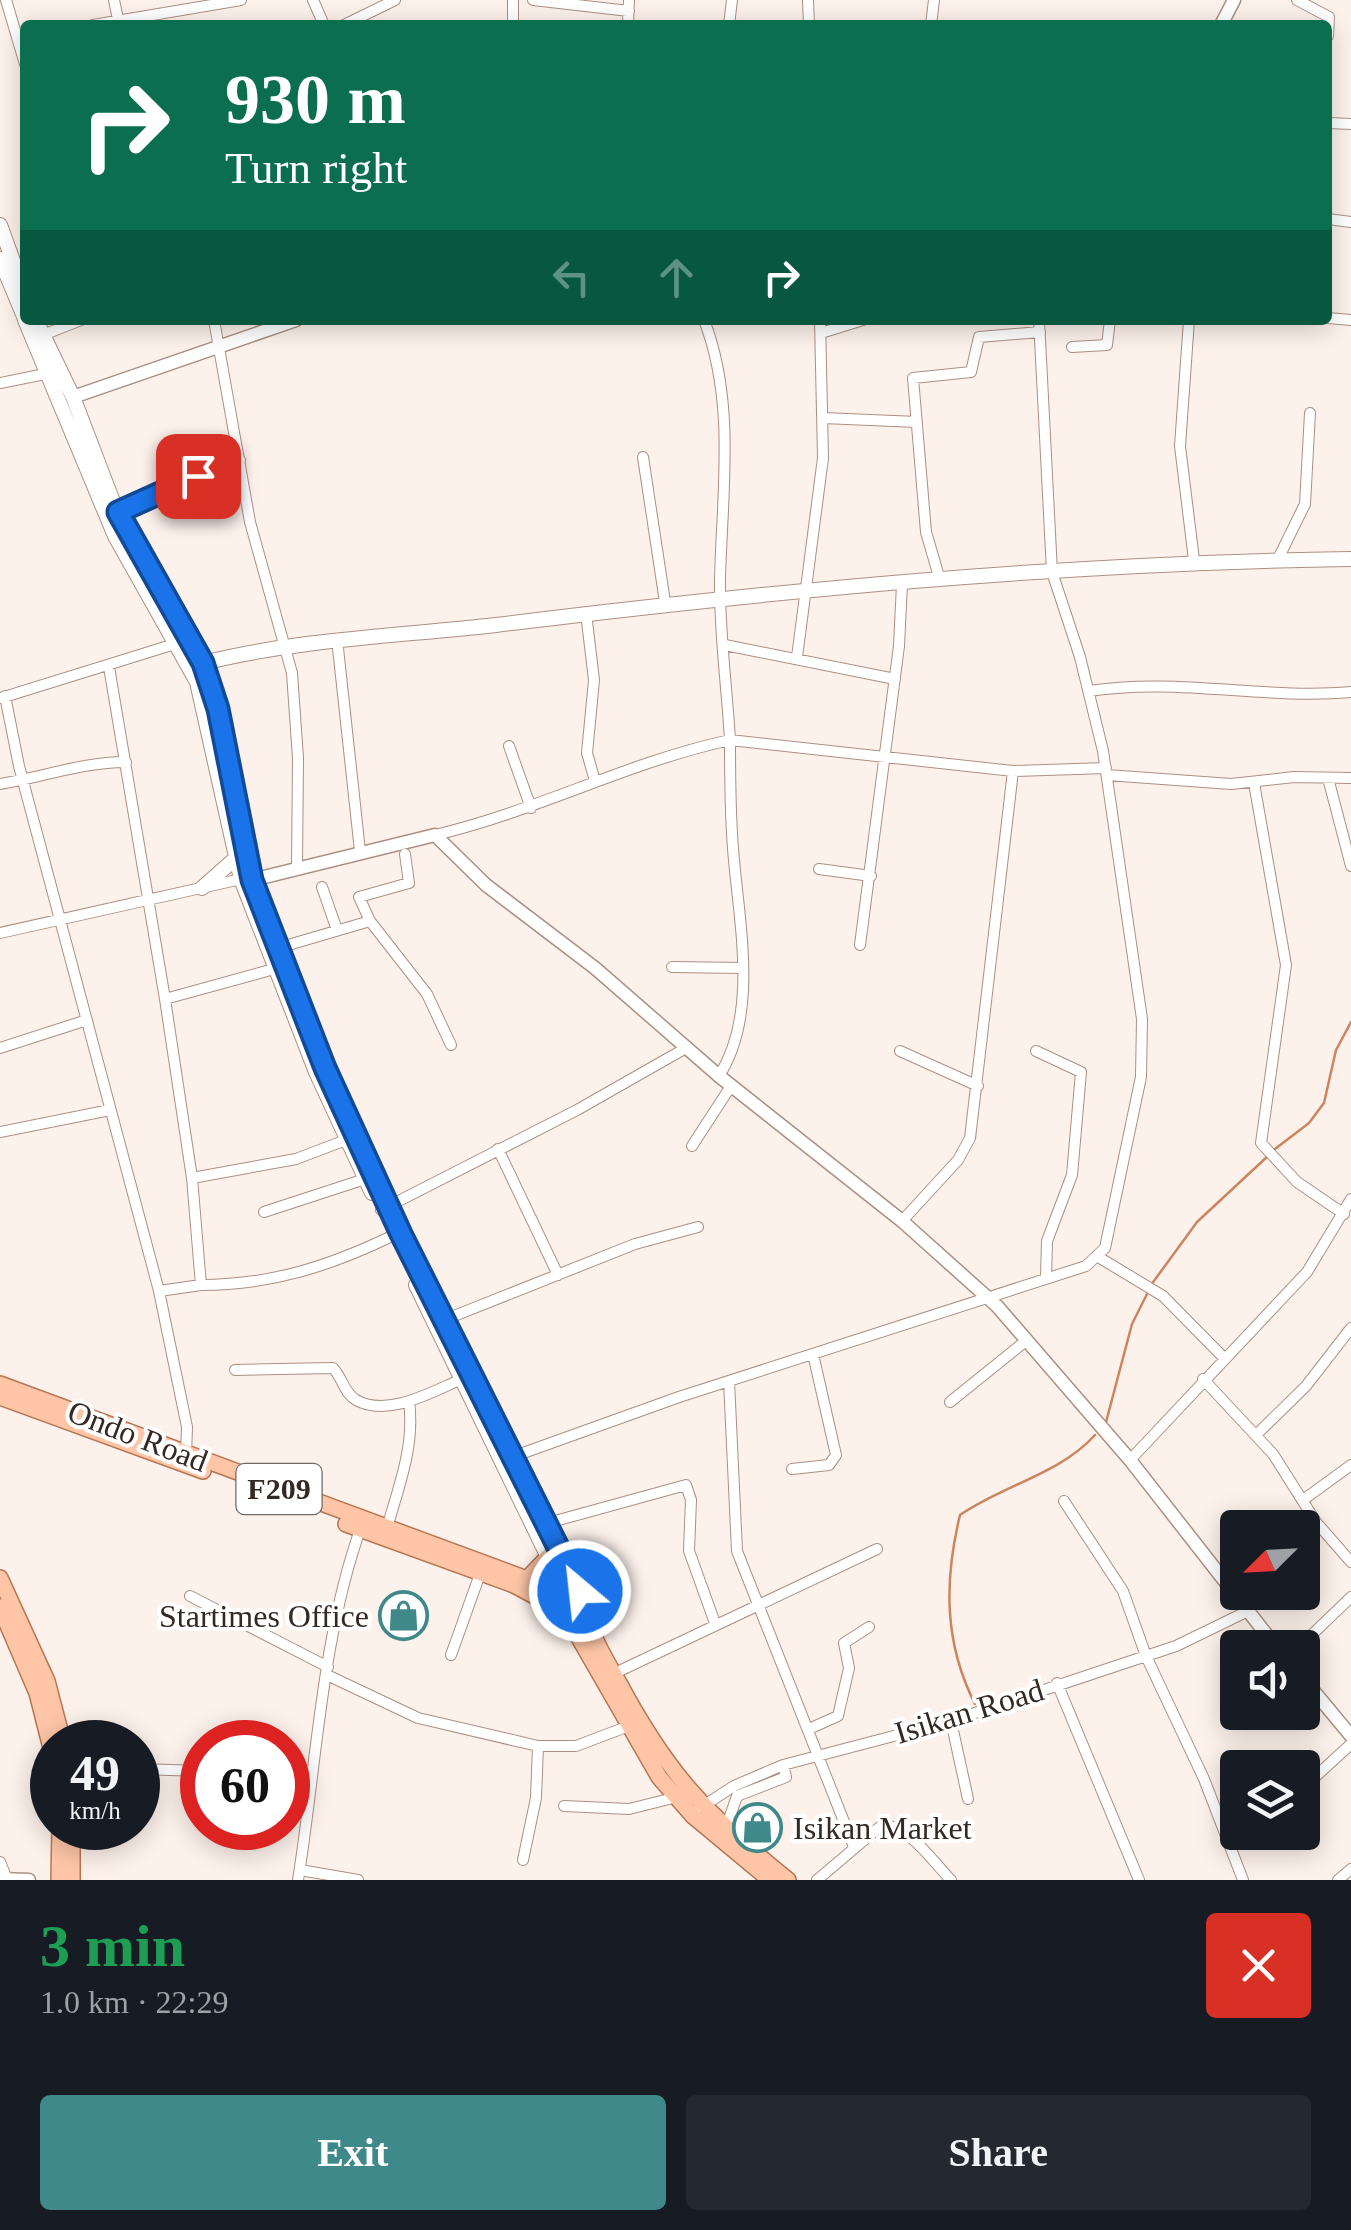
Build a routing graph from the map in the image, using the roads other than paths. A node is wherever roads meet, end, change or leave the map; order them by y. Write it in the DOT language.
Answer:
graph roads {
  1 [pos="6,0"];
  2 [pos="241,0"];
  3 [pos="395,0"];
  4 [pos="534,0"];
  5 [pos="1297,0"];
  6 [pos="629,6"];
  7 [pos="129,20"];
  8 [pos="354,20"];
  9 [pos="1330,20"];
  10 [pos="20,38"];
  11 [pos="0,225"];
  12 [pos="9,268"];
  13 [pos="20,304"];
  14 [pos="27,325"];
  15 [pos="39,325"];
  16 [pos="69,325"];
  17 [pos="215,325"];
  18 [pos="282,325"];
  19 [pos="705,325"];
  20 [pos="1109,325"];
  21 [pos="1189,325"];
  22 [pos="821,326"];
  23 [pos="1039,326"];
  24 [pos="44,335"];
  25 [pos="1072,348"];
  26 [pos="217,349"];
  27 [pos="50,373"];
  28 [pos="0,383"];
  29 [pos="73,397"];
  30 [pos="1310,413"];
  31 [pos="823,418"];
  32 [pos="917,422"];
  33 [pos="643,457"];
  34 [pos="240,460"];
  35 [pos="118,512"];
  36 [pos="1351,558"];
  37 [pos="1278,559"];
  38 [pos="1194,560"];
  39 [pos="1052,572"];
  40 [pos="146,577"];
  41 [pos="940,580"];
  42 [pos="902,584"];
  43 [pos="809,589"];
  44 [pos="723,598"];
  45 [pos="664,602"];
  46 [pos="586,612"];
  47 [pos="337,639"];
  48 [pos="178,643"];
  49 [pos="725,644"];
  50 [pos="286,645"];
  51 [pos="797,657"];
  52 [pos="203,663"];
  53 [pos="109,667"];
  54 [pos="895,679"];
  55 [pos="1089,691"];
  56 [pos="1351,692"];
  57 [pos="3,697"];
  58 [pos="730,740"];
  59 [pos="508,746"];
  60 [pos="884,760"];
  61 [pos="126,762"];
  62 [pos="224,766"];
  63 [pos="1013,771"];
  64 [pos="1107,772"];
  65 [pos="1328,778"];
  66 [pos="1351,778"];
  67 [pos="24,781"];
  68 [pos="595,781"];
  69 [pos="1254,783"];
  70 [pos="0,784"];
  71 [pos="531,808"];
  72 [pos="436,835"];
  73 [pos="360,852"];
  74 [pos="405,854"];
  75 [pos="236,858"];
  76 [pos="1351,866"];
  77 [pos="297,867"];
  78 [pos="819,870"];
  79 [pos="872,876"];
  80 [pos="247,879"];
  81 [pos="322,886"];
  82 [pos="202,888"];
  83 [pos="147,901"];
  84 [pos="61,919"];
  85 [pos="370,920"];
  86 [pos="337,930"];
  87 [pos="0,933"];
  88 [pos="860,945"];
  89 [pos="278,948"];
  90 [pos="672,967"];
  91 [pos="274,968"];
  92 [pos="744,968"];
  93 [pos="165,998"];
  94 [pos="87,1020"];
  95 [pos="451,1045"];
  96 [pos="0,1048"];
  97 [pos="686,1048"];
  98 [pos="900,1051"];
  99 [pos="1036,1051"];
  100 [pos="320,1070"];
  101 [pos="718,1076"];
  102 [pos="731,1086"];
  103 [pos="978,1086"];
  104 [pos="110,1110"];
  105 [pos="0,1132"];
  106 [pos="346,1140"];
  107 [pos="692,1146"];
  108 [pos="498,1150"];
  109 [pos="192,1178"];
  110 [pos="365,1179"];
  111 [pos="1351,1199"];
  112 [pos="384,1208"];
  113 [pos="264,1212"];
  114 [pos="1344,1214"];
  115 [pos="902,1222"];
  116 [pos="698,1228"];
  117 [pos="392,1236"];
  118 [pos="1100,1258"];
  119 [pos="558,1275"];
  120 [pos="1046,1276"];
  121 [pos="201,1285"];
  122 [pos="160,1291"];
  123 [pos="986,1296"];
  124 [pos="444,1320"];
  125 [pos="1351,1328"];
  126 [pos="1027,1340"];
  127 [pos="813,1354"];
  128 [pos="1224,1359"];
  129 [pos="234,1370"];
  130 [pos="462,1379"];
  131 [pos="1204,1379"];
  132 [pos="729,1381"];
  133 [pos="0,1384"];
  134 [pos="0,1398"];
  135 [pos="409,1402"];
  136 [pos="950,1402"];
  137 [pos="1256,1436"];
  138 [pos="512,1457"];
  139 [pos="185,1460"];
  140 [pos="1130,1460"];
  141 [pos="1351,1465"];
  142 [pos="792,1469"];
  143 [pos="1303,1500"];
  144 [pos="1064,1501"];
  145 [pos="544,1524"];
  146 [pos="362,1525"];
  147 [pos="387,1528"];
  148 [pos="877,1549"];
  149 [pos="549,1556"];
  150 [pos="1351,1562"];
  151 [pos="480,1574"];
  152 [pos="0,1578"];
  153 [pos="527,1580"];
  154 [pos="190,1596"];
  155 [pos="1351,1597"];
  156 [pos="564,1598"];
  157 [pos="755,1604"];
  158 [pos="0,1607"];
  159 [pos="1248,1611"];
  160 [pos="715,1623"];
  161 [pos="869,1628"];
  162 [pos="1263,1630"];
  163 [pos="1317,1630"];
  164 [pos="451,1655"];
  165 [pos="1146,1656"];
  166 [pos="328,1671"];
  167 [pos="614,1674"];
  168 [pos="1057,1683"];
  169 [pos="1320,1699"];
  170 [pos="44,1720"];
  171 [pos="57,1720"];
  172 [pos="950,1721"];
  173 [pos="629,1726"];
  174 [pos="811,1728"];
  175 [pos="1351,1736"];
  176 [pos="1351,1744"];
  177 [pos="538,1746"];
  178 [pos="820,1754"];
  179 [pos="783,1766"];
  180 [pos="311,1771"];
  181 [pos="1320,1772"];
  182 [pos="677,1797"];
  183 [pos="968,1800"];
  184 [pos="564,1806"];
  185 [pos="1220,1807"];
  186 [pos="697,1811"];
  187 [pos="726,1828"];
  188 [pos="854,1847"];
  189 [pos="60,1850"];
  190 [pos="72,1850"];
  191 [pos="1236,1850"];
  192 [pos="523,1860"];
  193 [pos="0,1862"];
  194 [pos="1351,1869"];
  195 [pos="299,1875"];
  196 [pos="3,1879"];
  197 [pos="29,1880"];
  198 [pos="59,1880"];
  199 [pos="72,1880"];
  200 [pos="358,1880"];
  201 [pos="770,1880"];
  202 [pos="788,1880"];
  203 [pos="817,1880"];
  204 [pos="950,1880"];
  205 [pos="1140,1880"];
  206 [pos="1243,1880"];
  207 [pos="1338,1880"];
  1 -- 10 [label="street"];
  2 -- 7 [label="street"];
  3 -- 8 [label="street"];
  4 -- 6 [label="street"];
  5 -- 9 [label="street"];
  11 -- 12 [label="main road"];
  12 -- 13 [label="main road"];
  14 -- 27 [label="main road"];
  15 -- 24 [label="main road"];
  16 -- 24 [label="street"];
  17 -- 26 [label="street"];
  18 -- 26 [label="street"];
  19 -- 44 [label="street"];
  20 -- 25 [label="street"];
  21 -- 38 [label="street"];
  22 -- 31 [label="street"];
  23 -- 32 [label="street"];
  23 -- 39 [label="street"];
  24 -- 29 [label="main road"];
  26 -- 29 [label="street"];
  26 -- 34 [label="street"];
  27 -- 28 [label="street"];
  27 -- 40 [label="main road"];
  29 -- 35 [label="main road"];
  30 -- 37 [label="street"];
  31 -- 32 [label="street"];
  31 -- 43 [label="street"];
  32 -- 41 [label="street"];
  33 -- 45 [label="street"];
  34 -- 35 [label="street"];
  34 -- 50 [label="street"];
  35 -- 40 [label="main road"];
  36 -- 37 [label="main road"];
  37 -- 38 [label="main road"];
  38 -- 39 [label="main road"];
  39 -- 41 [label="main road"];
  39 -- 55 [label="street"];
  40 -- 48 [label="main road"];
  40 -- 52 [label="main road"];
  41 -- 42 [label="main road"];
  42 -- 43 [label="main road"];
  42 -- 54 [label="street"];
  43 -- 44 [label="main road"];
  43 -- 51 [label="street"];
  44 -- 45 [label="main road"];
  44 -- 49 [label="street"];
  45 -- 46 [label="main road"];
  46 -- 47 [label="main road"];
  46 -- 68 [label="street"];
  47 -- 50 [label="main road"];
  47 -- 73 [label="street"];
  48 -- 53 [label="street"];
  48 -- 62 [label="main road"];
  49 -- 51 [label="street"];
  49 -- 58 [label="street"];
  50 -- 52 [label="main road"];
  50 -- 77 [label="street"];
  51 -- 54 [label="street"];
  52 -- 62 [label="main road"];
  53 -- 57 [label="street"];
  53 -- 61 [label="street"];
  54 -- 60 [label="street"];
  55 -- 56 [label="street"];
  55 -- 64 [label="street"];
  57 -- 67 [label="street"];
  58 -- 60 [label="street"];
  58 -- 68 [label="street"];
  58 -- 92 [label="street"];
  59 -- 71 [label="street"];
  60 -- 63 [label="street"];
  60 -- 79 [label="street"];
  61 -- 67 [label="street"];
  61 -- 83 [label="street"];
  62 -- 75 [label="main road"];
  62 -- 80 [label="main road"];
  63 -- 64 [label="street"];
  63 -- 103 [label="street"];
  64 -- 69 [label="street"];
  64 -- 118 [label="street"];
  65 -- 66 [label="street"];
  65 -- 69 [label="street"];
  65 -- 76 [label="street"];
  67 -- 70 [label="street"];
  67 -- 84 [label="street"];
  68 -- 71 [label="street"];
  69 -- 114 [label="street"];
  71 -- 72 [label="street"];
  72 -- 73 [label="street"];
  72 -- 97 [label="street"];
  73 -- 77 [label="street"];
  74 -- 85 [label="street"];
  75 -- 80 [label="main road"];
  75 -- 82 [label="main road"];
  77 -- 80 [label="street"];
  78 -- 79 [label="street"];
  79 -- 88 [label="street"];
  80 -- 82 [label="street"];
  80 -- 89 [label="main road"];
  80 -- 91 [label="main road"];
  81 -- 86 [label="street"];
  82 -- 83 [label="street"];
  83 -- 84 [label="street"];
  83 -- 93 [label="street"];
  84 -- 87 [label="street"];
  84 -- 94 [label="street"];
  85 -- 86 [label="street"];
  85 -- 95 [label="street"];
  86 -- 89 [label="street"];
  89 -- 100 [label="main road"];
  90 -- 92 [label="street"];
  91 -- 93 [label="street"];
  91 -- 100 [label="main road"];
  92 -- 101 [label="street"];
  93 -- 109 [label="street"];
  94 -- 96 [label="street"];
  94 -- 104 [label="street"];
  97 -- 101 [label="street"];
  97 -- 108 [label="street"];
  98 -- 103 [label="street"];
  99 -- 120 [label="street"];
  100 -- 106 [label="main road"];
  100 -- 112 [label="main road"];
  101 -- 102 [label="street"];
  102 -- 107 [label="street"];
  102 -- 115 [label="street"];
  103 -- 115 [label="street"];
  104 -- 105 [label="street"];
  104 -- 122 [label="street"];
  106 -- 109 [label="street"];
  106 -- 110 [label="main road"];
  108 -- 112 [label="street"];
  108 -- 119 [label="street"];
  109 -- 121 [label="street"];
  110 -- 112 [label="main road"];
  110 -- 113 [label="street"];
  111 -- 114 [label="street"];
  112 -- 117 [label="main road"];
  112 -- 124 [label="main road"];
  114 -- 128 [label="street"];
  115 -- 123 [label="street"];
  116 -- 119 [label="street"];
  117 -- 121 [label="street"];
  117 -- 130 [label="main road"];
  118 -- 120 [label="street"];
  118 -- 128 [label="street"];
  119 -- 124 [label="street"];
  120 -- 123 [label="street"];
  121 -- 122 [label="street"];
  122 -- 139 [label="street"];
  123 -- 126 [label="street"];
  123 -- 127 [label="street"];
  124 -- 138 [label="main road"];
  125 -- 137 [label="street"];
  126 -- 136 [label="street"];
  126 -- 140 [label="street"];
  127 -- 132 [label="street"];
  127 -- 142 [label="street"];
  128 -- 131 [label="street"];
  129 -- 135 [label="street"];
  130 -- 135 [label="street"];
  130 -- 149 [label="main road"];
  131 -- 137 [label="street"];
  131 -- 140 [label="street"];
  132 -- 138 [label="street"];
  132 -- 157 [label="street"];
  133 -- 139 [label="main road, Ondo Road / F209"];
  134 -- 139 [label="main road, Ondo Road / F209"];
  135 -- 147 [label="street"];
  137 -- 143 [label="street"];
  138 -- 145 [label="main road"];
  139 -- 146 [label="main road, Ondo Road / F209"];
  140 -- 159 [label="street"];
  141 -- 143 [label="street"];
  143 -- 150 [label="street"];
  144 -- 165 [label="street"];
  145 -- 156 [label="main road"];
  145 -- 160 [label="street"];
  146 -- 147 [label="main road, Ondo Road / F209"];
  146 -- 151 [label="main road, Ondo Road / F209"];
  146 -- 166 [label="street"];
  147 -- 153 [label="main road, Ondo Road / F209"];
  148 -- 157 [label="street"];
  149 -- 153 [label="main road"];
  149 -- 156 [label="main road"];
  151 -- 156 [label="main road, Ondo Road / F209"];
  151 -- 164 [label="street"];
  152 -- 171 [label="main road"];
  153 -- 156 [label="main road, Ondo Road / F209"];
  154 -- 166 [label="street"];
  155 -- 163 [label="street"];
  156 -- 167 [label="main road"];
  156 -- 173 [label="main road"];
  157 -- 160 [label="street"];
  157 -- 174 [label="street"];
  158 -- 170 [label="main road"];
  159 -- 162 [label="street"];
  159 -- 165 [label="street, Isikan Road"];
  160 -- 167 [label="street"];
  161 -- 174 [label="street"];
  165 -- 168 [label="street, Isikan Road"];
  165 -- 185 [label="street"];
  166 -- 177 [label="street"];
  166 -- 180 [label="street"];
  167 -- 186 [label="main road"];
  168 -- 172 [label="street, Isikan Road"];
  168 -- 205 [label="street"];
  169 -- 175 [label="street"];
  172 -- 178 [label="street, Isikan Road"];
  172 -- 183 [label="street"];
  173 -- 177 [label="street"];
  173 -- 182 [label="main road"];
  174 -- 178 [label="street"];
  176 -- 181 [label="street"];
  177 -- 192 [label="street"];
  178 -- 179 [label="street, Isikan Road"];
  178 -- 188 [label="street"];
  179 -- 186 [label="street, Isikan Road"];
  179 -- 187 [label="street"];
  180 -- 195 [label="street"];
  182 -- 184 [label="street"];
  182 -- 186 [label="main road"];
  186 -- 187 [label="main road"];
  186 -- 201 [label="main road"];
  187 -- 202 [label="main road"];
  188 -- 203 [label="street"];
  188 -- 204 [label="street"];
  189 -- 198 [label="main road"];
  190 -- 199 [label="main road"];
  191 -- 206 [label="street"];
  193 -- 196 [label="street"];
  194 -- 207 [label="street"];
  195 -- 200 [label="street"];
  196 -- 197 [label="street"];
}
